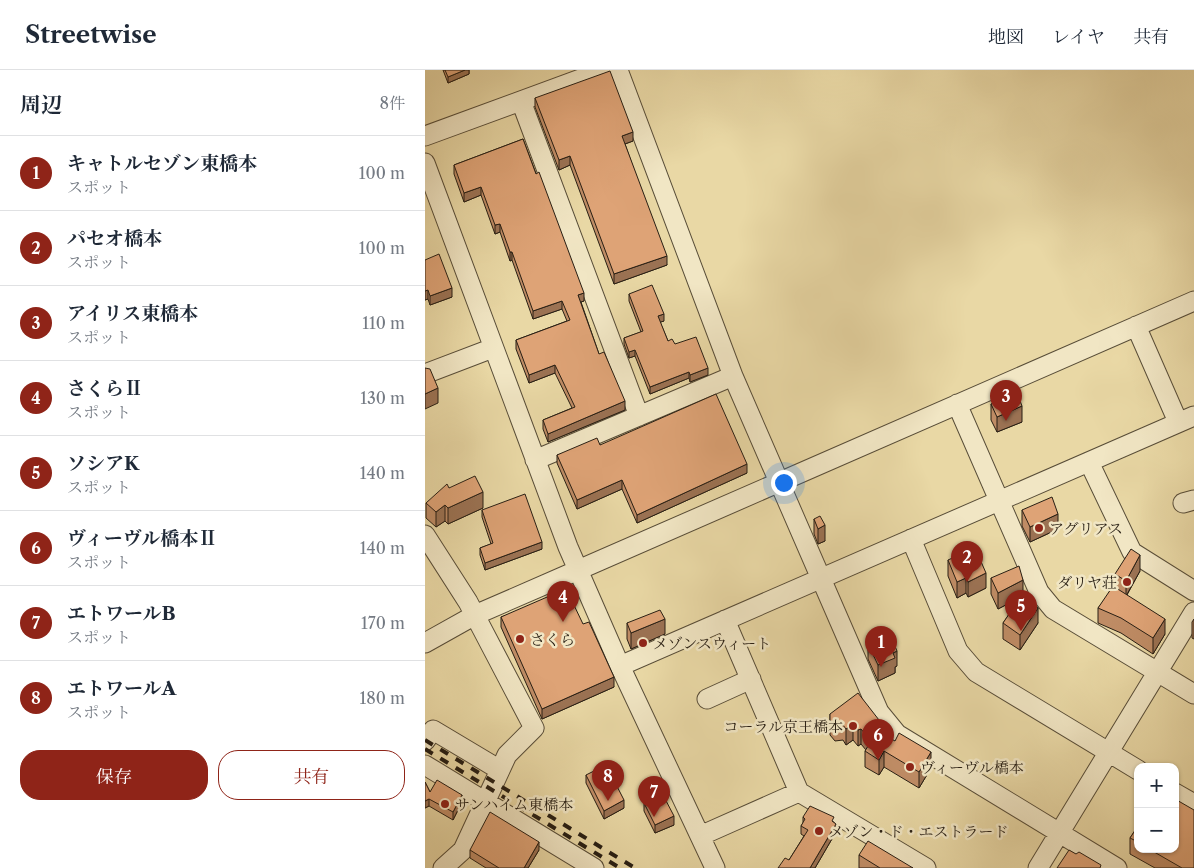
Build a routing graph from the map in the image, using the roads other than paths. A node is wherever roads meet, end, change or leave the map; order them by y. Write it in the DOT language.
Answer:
graph roads {
  1 [pos="605,70"];
  2 [pos="618,70"];
  3 [pos="521,101"];
  4 [pos="425,136"];
  5 [pos="425,163"];
  6 [pos="1194,301"];
  7 [pos="1136,326"];
  8 [pos="493,348"];
  9 [pos="425,374"];
  10 [pos="733,376"];
  11 [pos="957,404"];
  12 [pos="639,416"];
  13 [pos="1186,419"];
  14 [pos="535,460"];
  15 [pos="1089,462"];
  16 [pos="777,483"];
  17 [pos="999,501"];
  18 [pos="426,538"];
  19 [pos="911,539"];
  20 [pos="578,570"];
  21 [pos="820,578"];
  22 [pos="1194,591"];
  23 [pos="1194,612"];
  24 [pos="475,615"];
  25 [pos="725,620"];
  26 [pos="425,642"];
  27 [pos="620,666"];
  28 [pos="1158,672"];
  29 [pos="751,679"];
  30 [pos="1194,694"];
  31 [pos="707,699"];
  32 [pos="425,741"];
  33 [pos="1109,752"];
  34 [pos="425,765"];
  35 [pos="1134,768"];
  36 [pos="500,770"];
  37 [pos="799,792"];
  38 [pos="1179,795"];
  39 [pos="485,802"];
  40 [pos="1194,804"];
  41 [pos="1059,833"];
  42 [pos="700,836"];
  43 [pos="443,868"];
  44 [pos="594,868"];
  45 [pos="715,868"];
  46 [pos="926,868"];
  47 [pos="1038,868"];
  48 [pos="1117,868"];
  1 -- 3 [label="street"];
  2 -- 10 [label="street"];
  3 -- 4 [label="street"];
  3 -- 12 [label="street"];
  5 -- 8 [label="street"];
  6 -- 7 [label="street"];
  7 -- 11 [label="street"];
  7 -- 13 [label="street"];
  8 -- 9 [label="street"];
  8 -- 14 [label="street"];
  10 -- 12 [label="street"];
  10 -- 16 [label="street"];
  11 -- 16 [label="street"];
  11 -- 17 [label="street"];
  12 -- 14 [label="street"];
  13 -- 15 [label="street"];
  14 -- 20 [label="street"];
  15 -- 17 [label="street"];
  15 -- 22 [label="street"];
  16 -- 20 [label="street"];
  16 -- 21 [label="street"];
  17 -- 19 [label="street"];
  17 -- 28 [label="street"];
  18 -- 24 [label="street"];
  19 -- 21 [label="street"];
  19 -- 33 [label="street"];
  20 -- 24 [label="street"];
  20 -- 27 [label="street"];
  21 -- 25 [label="street"];
  21 -- 41 [label="street"];
  23 -- 28 [label="street"];
  24 -- 26 [label="street"];
  24 -- 36 [label="street"];
  25 -- 27 [label="street"];
  25 -- 29 [label="street"];
  27 -- 42 [label="street"];
  28 -- 30 [label="street"];
  28 -- 33 [label="street"];
  29 -- 31 [label="street"];
  29 -- 37 [label="street"];
  32 -- 36 [label="street"];
  33 -- 35 [label="street"];
  33 -- 41 [label="street"];
  34 -- 39 [label="street"];
  36 -- 39 [label="street"];
  37 -- 42 [label="street"];
  37 -- 46 [label="street"];
  38 -- 40 [label="street"];
  39 -- 43 [label="street"];
  39 -- 44 [label="street"];
  41 -- 47 [label="street"];
  41 -- 48 [label="street"];
  42 -- 45 [label="street"];
}
